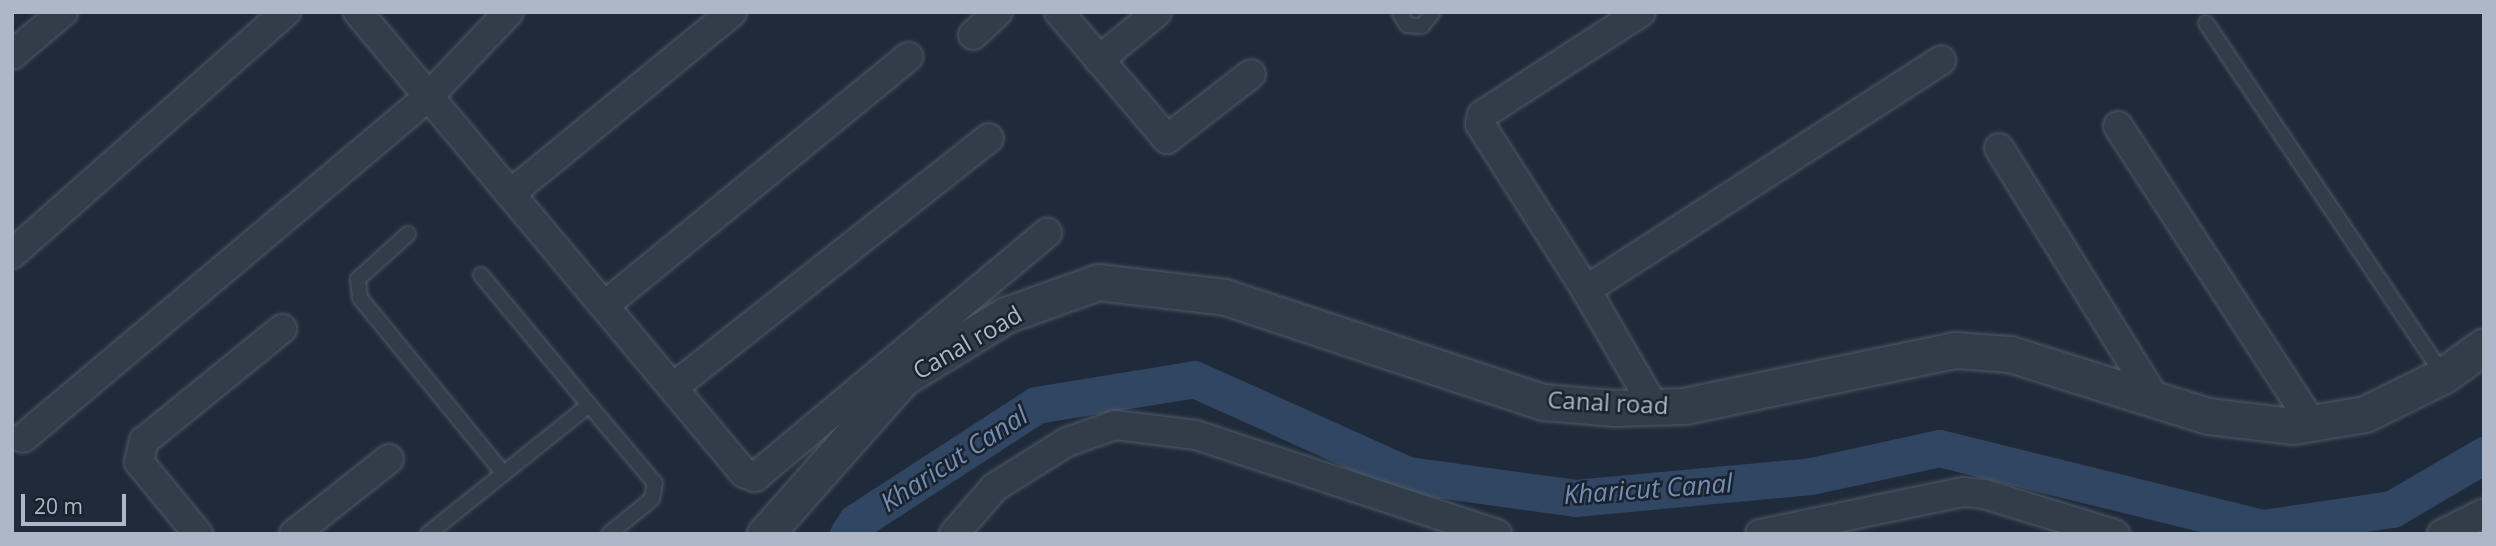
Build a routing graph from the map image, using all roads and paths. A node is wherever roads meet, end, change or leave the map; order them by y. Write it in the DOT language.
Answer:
graph roads {
  1 [pos="63,12"];
  2 [pos="286,12"];
  3 [pos="358,12"];
  4 [pos="509,12"];
  5 [pos="732,12"];
  6 [pos="998,12"];
  7 [pos="1059,12"];
  8 [pos="1157,12"];
  9 [pos="1399,12"];
  10 [pos="1433,12"];
  11 [pos="1641,12"];
  12 [pos="2206,23"];
  13 [pos="973,35"];
  14 [pos="12,55"];
  15 [pos="908,57"];
  16 [pos="1099,60"];
  17 [pos="1941,60"];
  18 [pos="1251,74"];
  19 [pos="428,97"];
  20 [pos="2118,127"];
  21 [pos="989,138"];
  22 [pos="1999,148"];
  23 [pos="510,194"];
  24 [pos="1047,233"];
  25 [pos="408,234"];
  26 [pos="12,254"];
  27 [pos="481,275"];
  28 [pos="1586,290"];
  29 [pos="605,306"];
  30 [pos="282,329"];
  31 [pos="2484,346"];
  32 [pos="2444,375"];
  33 [pos="675,386"];
  34 [pos="2155,399"];
  35 [pos="589,405"];
  36 [pos="1654,407"];
  37 [pos="2312,424"];
  38 [pos="23,438"];
  39 [pos="389,459"];
  40 [pos="503,473"];
  41 [pos="2484,513"];
  42 [pos="198,534"];
  43 [pos="294,534"];
  44 [pos="428,534"];
  45 [pos="609,534"];
  46 [pos="765,534"];
  47 [pos="954,534"];
  48 [pos="1497,534"];
  49 [pos="1760,534"];
  50 [pos="2115,534"];
  51 [pos="2442,534"];
  1 -- 14 [label="street"];
  2 -- 26 [label="street"];
  3 -- 19 [label="street"];
  4 -- 19 [label="street"];
  5 -- 23 [label="street"];
  6 -- 13 [label="street"];
  7 -- 16 [label="street"];
  8 -- 16 [label="street"];
  9 -- 10 [label="lane"];
  11 -- 28 [label="street"];
  12 -- 32 [label="lane"];
  15 -- 29 [label="street"];
  16 -- 18 [label="street"];
  17 -- 28 [label="street"];
  19 -- 23 [label="street"];
  19 -- 38 [label="street"];
  20 -- 37 [label="street"];
  21 -- 33 [label="street"];
  22 -- 34 [label="street"];
  23 -- 29 [label="street"];
  24 -- 33 [label="street"];
  25 -- 40 [label="lane"];
  27 -- 35 [label="lane"];
  28 -- 36 [label="street"];
  29 -- 33 [label="street"];
  30 -- 42 [label="street"];
  31 -- 32 [label="street, Canal road"];
  32 -- 37 [label="street, Canal road"];
  34 -- 36 [label="street, Canal road"];
  34 -- 37 [label="street, Canal road"];
  35 -- 40 [label="lane"];
  35 -- 45 [label="lane"];
  36 -- 46 [label="street, Canal road"];
  39 -- 43 [label="street"];
  40 -- 44 [label="lane"];
  41 -- 51 [label="street"];
  47 -- 48 [label="street"];
  49 -- 50 [label="street"];
}
